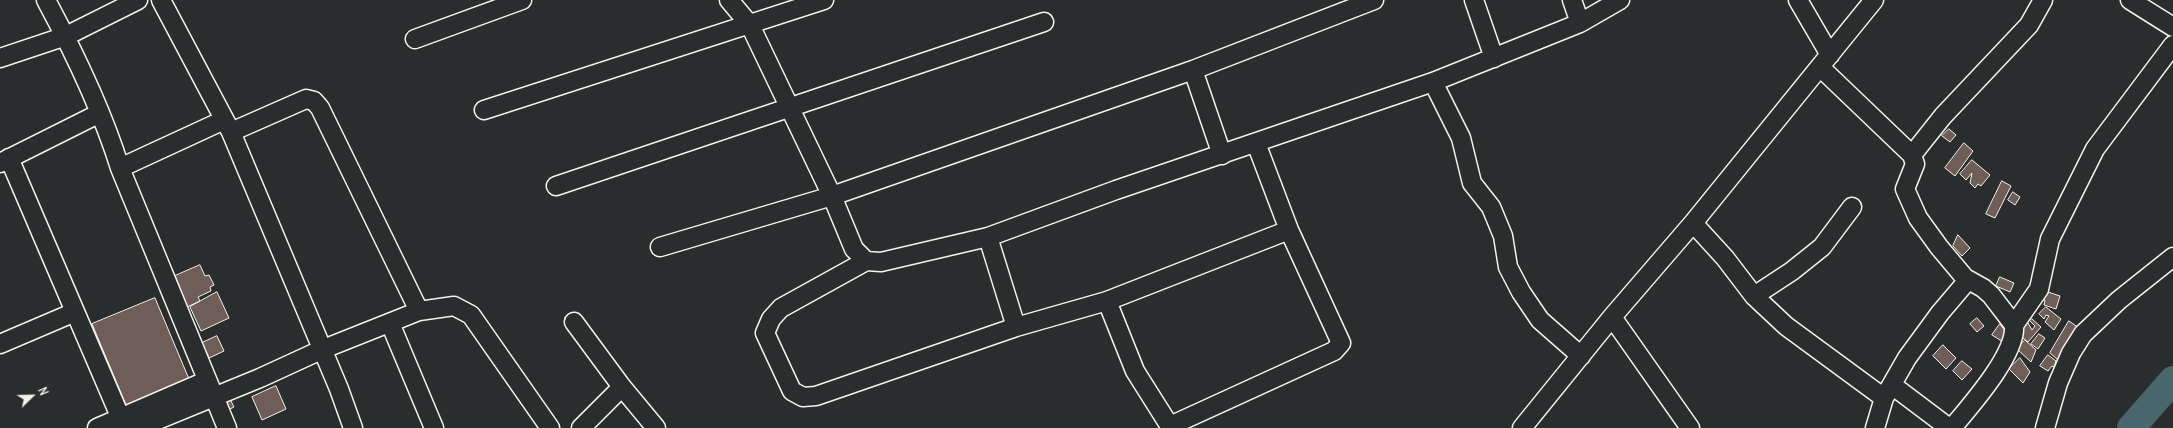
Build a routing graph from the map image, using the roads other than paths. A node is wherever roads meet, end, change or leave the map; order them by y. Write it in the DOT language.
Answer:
graph roads {
  1 [pos="46,0"];
  2 [pos="138,0"];
  3 [pos="161,0"];
  4 [pos="522,0"];
  5 [pos="729,0"];
  6 [pos="824,0"];
  7 [pos="1374,0"];
  8 [pos="1474,0"];
  9 [pos="1572,0"];
  10 [pos="1620,0"];
  11 [pos="1798,0"];
  12 [pos="1874,0"];
  13 [pos="2043,0"];
  14 [pos="2130,0"];
  15 [pos="1044,22"];
  16 [pos="1580,23"];
  17 [pos="750,25"];
  18 [pos="2173,27"];
  19 [pos="66,36"];
  20 [pos="415,39"];
  21 [pos="2173,45"];
  22 [pos="0,58"];
  23 [pos="1494,58"];
  24 [pos="1825,61"];
  25 [pos="1192,70"];
  26 [pos="1433,82"];
  27 [pos="790,107"];
  28 [pos="484,110"];
  29 [pos="100,113"];
  30 [pos="228,126"];
  31 [pos="1256,143"];
  32 [pos="1222,154"];
  33 [pos="1912,155"];
  34 [pos="5,160"];
  35 [pos="120,168"];
  36 [pos="556,186"];
  37 [pos="832,196"];
  38 [pos="1852,208"];
  39 [pos="1693,223"];
  40 [pos="1289,230"];
  41 [pos="988,238"];
  42 [pos="660,246"];
  43 [pos="2173,257"];
  44 [pos="866,262"];
  45 [pos="1968,280"];
  46 [pos="1754,296"];
  47 [pos="1107,300"];
  48 [pos="419,311"];
  49 [pos="75,312"];
  50 [pos="1612,316"];
  51 [pos="574,322"];
  52 [pos="390,323"];
  53 [pos="2014,325"];
  54 [pos="1016,327"];
  55 [pos="0,344"];
  56 [pos="321,350"];
  57 [pos="1581,356"];
  58 [pos="622,387"];
  59 [pos="210,389"];
  60 [pos="1888,392"];
  61 [pos="123,423"];
  62 [pos="1170,427"];
  63 [pos="97,428"];
  64 [pos="138,428"];
  65 [pos="227,428"];
  66 [pos="353,428"];
  67 [pos="434,428"];
  68 [pos="550,428"];
  69 [pos="581,428"];
  70 [pos="656,428"];
  71 [pos="1522,428"];
  72 [pos="1690,428"];
  73 [pos="1875,428"];
  74 [pos="1949,428"];
  75 [pos="1952,428"];
  76 [pos="2045,428"];
  1 -- 19 [label="street"];
  2 -- 19 [label="street"];
  3 -- 30 [label="street"];
  4 -- 20 [label="street"];
  5 -- 17 [label="street"];
  6 -- 17 [label="street"];
  7 -- 25 [label="street"];
  8 -- 23 [label="street"];
  9 -- 16 [label="street"];
  10 -- 16 [label="street"];
  11 -- 24 [label="street"];
  12 -- 24 [label="street"];
  13 -- 33 [label="street"];
  14 -- 18 [label="street"];
  15 -- 27 [label="street"];
  16 -- 23 [label="street"];
  17 -- 27 [label="street"];
  17 -- 28 [label="street"];
  19 -- 22 [label="street"];
  19 -- 29 [label="street"];
  21 -- 53 [label="street"];
  23 -- 26 [label="street"];
  24 -- 33 [label="street"];
  24 -- 39 [label="street"];
  25 -- 32 [label="street"];
  25 -- 37 [label="street"];
  26 -- 31 [label="street"];
  26 -- 57 [label="street"];
  27 -- 36 [label="street"];
  27 -- 37 [label="street"];
  29 -- 34 [label="street"];
  29 -- 35 [label="street"];
  30 -- 35 [label="street"];
  30 -- 48 [label="street"];
  30 -- 56 [label="street"];
  31 -- 32 [label="street"];
  31 -- 40 [label="street"];
  32 -- 41 [label="street"];
  33 -- 45 [label="street"];
  34 -- 49 [label="street"];
  35 -- 59 [label="street"];
  37 -- 42 [label="street"];
  37 -- 44 [label="street"];
  38 -- 46 [label="street"];
  39 -- 46 [label="street"];
  39 -- 50 [label="street"];
  40 -- 47 [label="street"];
  40 -- 62 [label="street"];
  41 -- 44 [label="street"];
  41 -- 54 [label="street"];
  43 -- 76 [label="street"];
  44 -- 54 [label="street"];
  45 -- 53 [label="street"];
  45 -- 60 [label="street"];
  46 -- 60 [label="street"];
  47 -- 54 [label="street"];
  47 -- 62 [label="street"];
  48 -- 52 [label="street"];
  48 -- 68 [label="street"];
  49 -- 55 [label="street"];
  49 -- 61 [label="street"];
  50 -- 57 [label="street"];
  50 -- 72 [label="street"];
  51 -- 58 [label="street"];
  52 -- 56 [label="street"];
  52 -- 67 [label="street"];
  53 -- 75 [label="street"];
  56 -- 59 [label="street"];
  56 -- 66 [label="street"];
  57 -- 71 [label="street"];
  58 -- 69 [label="street"];
  58 -- 70 [label="street"];
  59 -- 61 [label="street"];
  59 -- 64 [label="street"];
  59 -- 65 [label="street"];
  60 -- 73 [label="street"];
  60 -- 74 [label="street"];
  61 -- 63 [label="street"];
}
